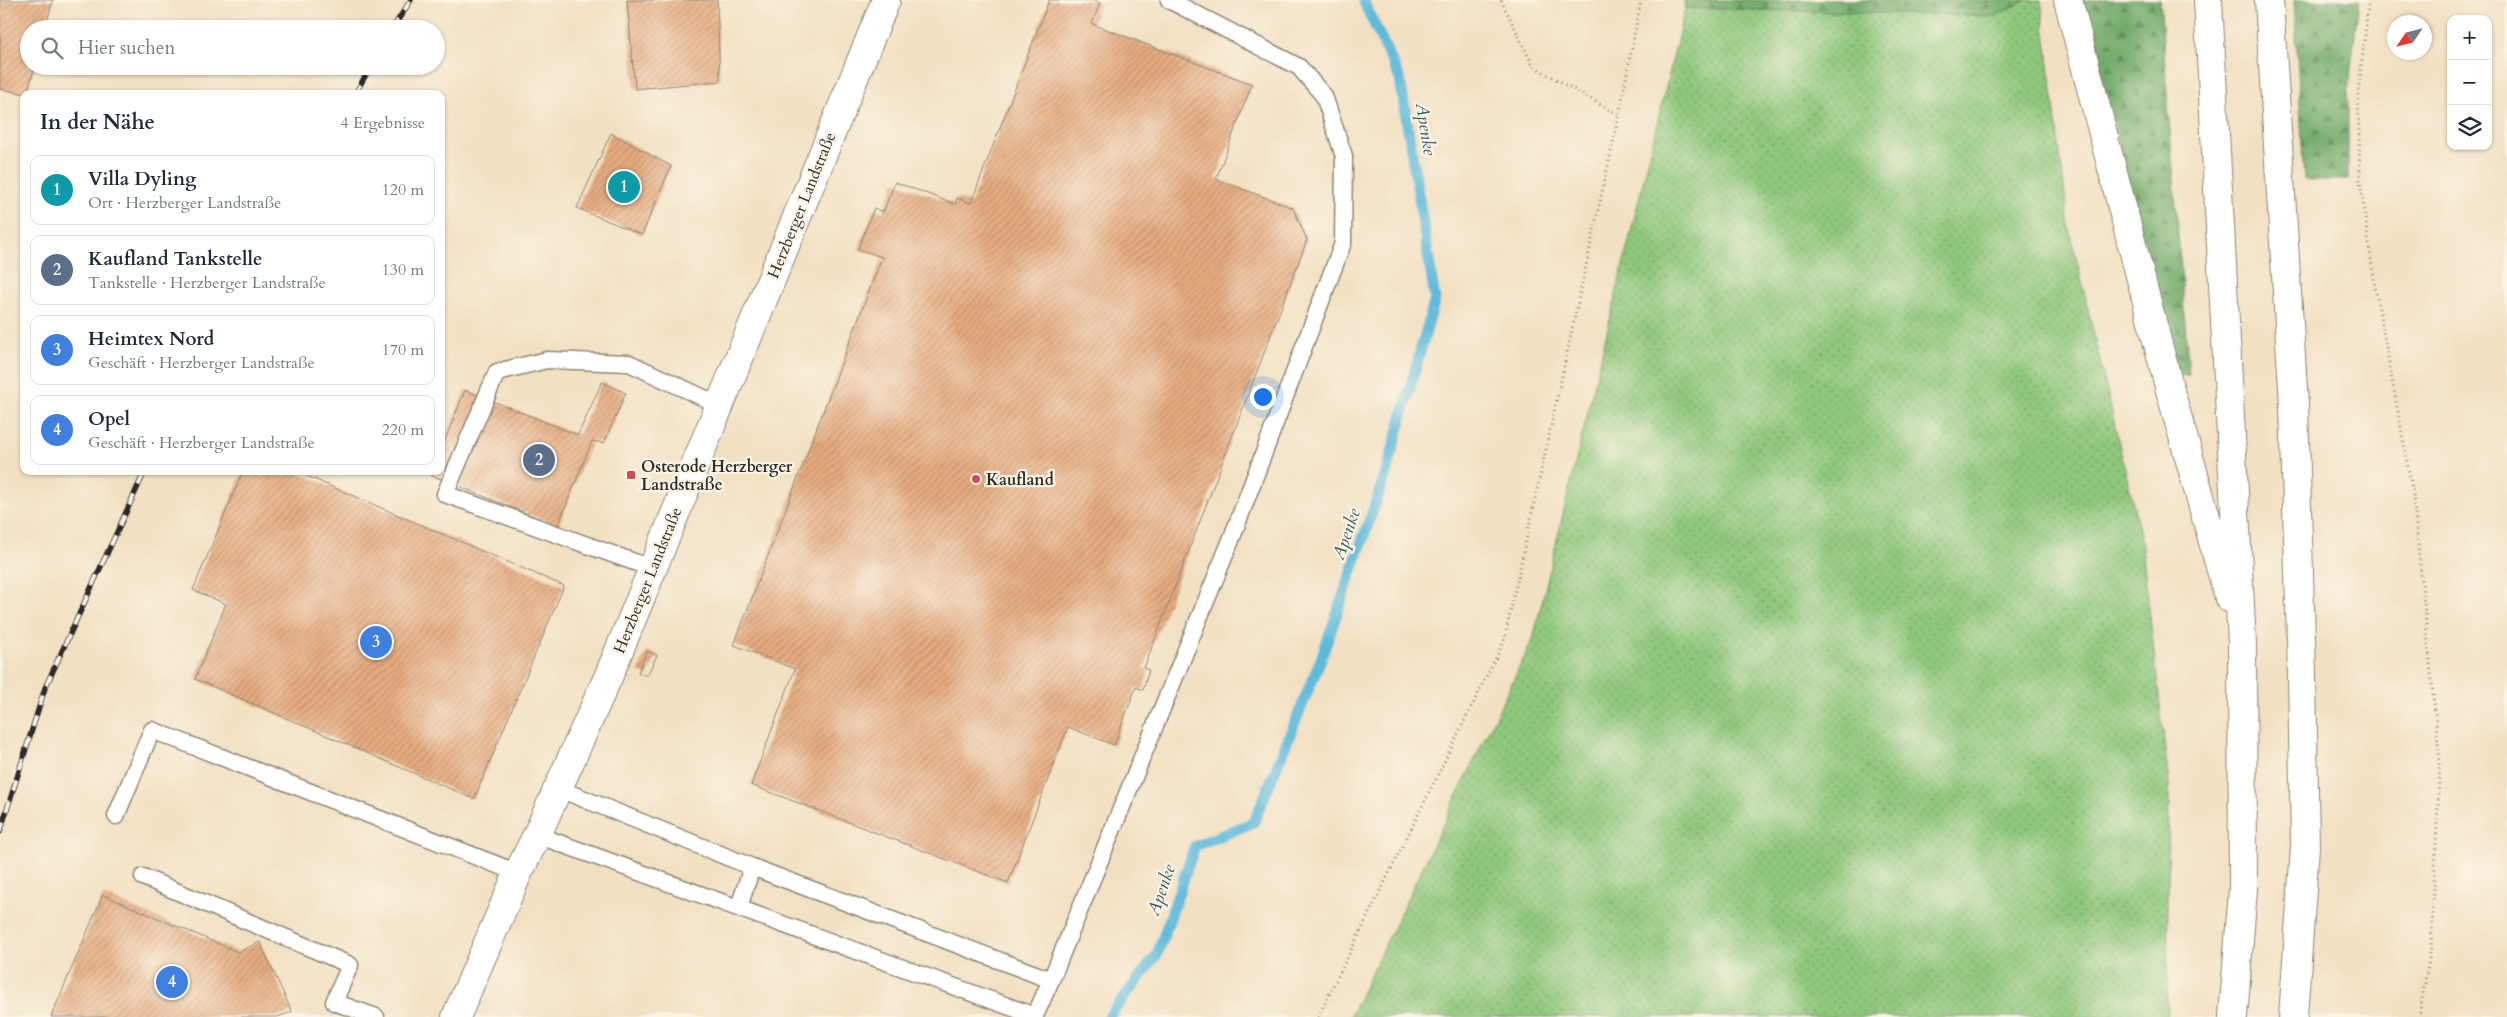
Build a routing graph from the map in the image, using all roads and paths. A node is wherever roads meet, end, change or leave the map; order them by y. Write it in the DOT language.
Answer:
graph roads {
  1 [pos="886,0"];
  2 [pos="1169,0"];
  3 [pos="1502,0"];
  4 [pos="1641,0"];
  5 [pos="2068,0"];
  6 [pos="2208,0"];
  7 [pos="2269,0"];
  8 [pos="2369,0"];
  9 [pos="1619,116"];
  10 [pos="719,405"];
  11 [pos="651,568"];
  12 [pos="2242,643"];
  13 [pos="557,788"];
  14 [pos="116,816"];
  15 [pos="537,835"];
  16 [pos="752,867"];
  17 [pos="518,873"];
  18 [pos="143,877"];
  19 [pos="739,907"];
  20 [pos="1051,980"];
  21 [pos="376,1017"];
  22 [pos="456,1017"];
  23 [pos="1318,1017"];
  24 [pos="2233,1017"];
  25 [pos="2293,1017"];
  26 [pos="2419,1017"];
  1 -- 10 [label="main road, Herzberger Landstraße"];
  2 -- 20 [label="lane"];
  3 -- 9 [label="path"];
  4 -- 9 [label="path"];
  5 -- 12 [label="main road"];
  6 -- 12 [label="main road"];
  7 -- 25 [label="main road"];
  8 -- 26 [label="path"];
  9 -- 23 [label="path"];
  10 -- 11 [label="main road, Herzberger Landstraße"];
  10 -- 11 [label="lane"];
  11 -- 13 [label="main road, Herzberger Landstraße"];
  12 -- 24 [label="main road"];
  13 -- 15 [label="main road, Herzberger Landstraße"];
  13 -- 16 [label="lane"];
  14 -- 17 [label="lane"];
  15 -- 17 [label="main road, Herzberger Landstraße"];
  15 -- 19 [label="lane"];
  16 -- 19 [label="lane"];
  16 -- 20 [label="lane"];
  17 -- 22 [label="main road, Herzberger Landstraße"];
  18 -- 21 [label="lane"];
  19 -- 20 [label="lane"];
}
